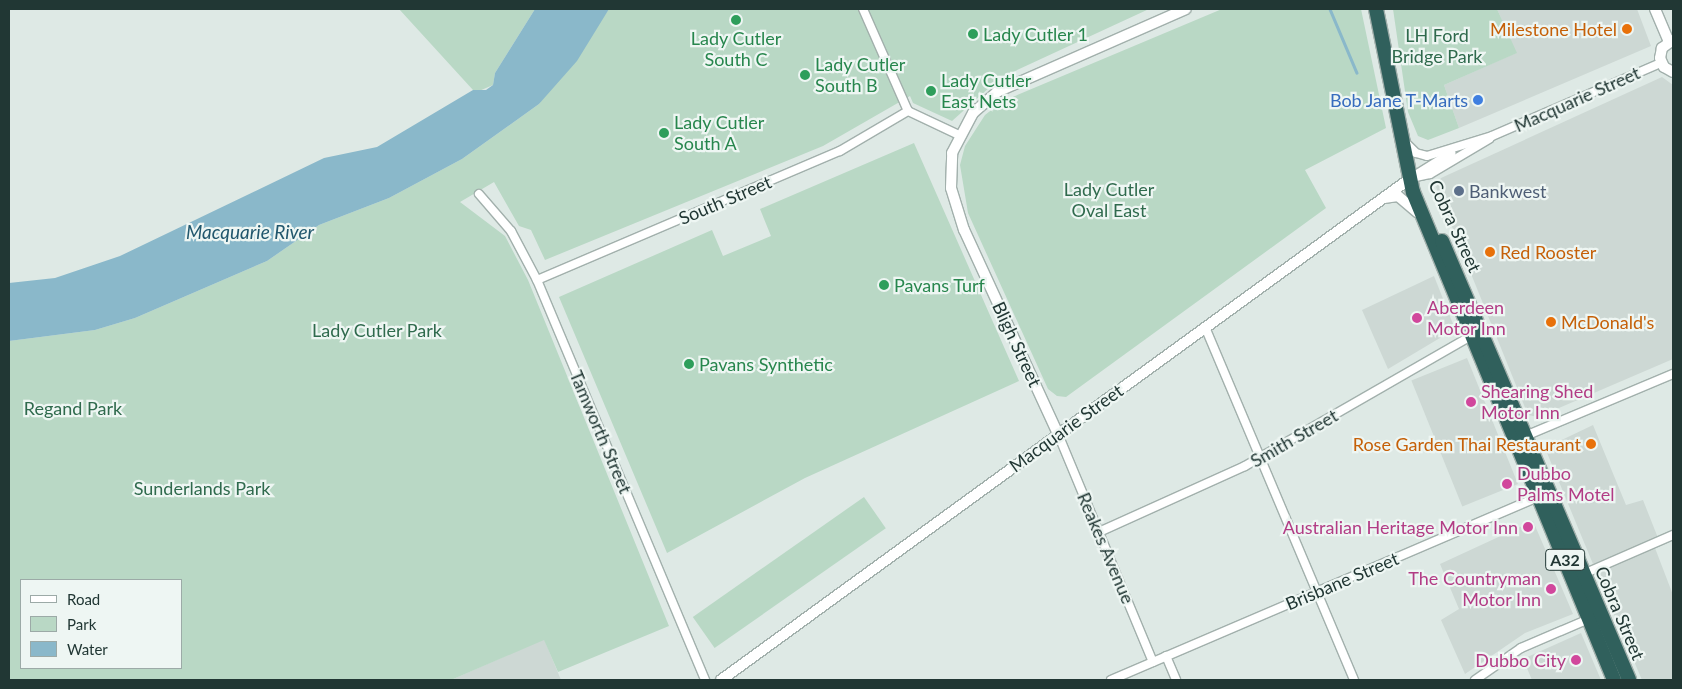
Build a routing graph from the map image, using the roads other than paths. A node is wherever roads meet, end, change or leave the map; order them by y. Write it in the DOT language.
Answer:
graph roads {
  1 [pos="863,9"];
  2 [pos="1186,9"];
  3 [pos="1376,9"];
  4 [pos="1655,9"];
  5 [pos="1671,41"];
  6 [pos="1661,63"];
  7 [pos="1673,72"];
  8 [pos="908,111"];
  9 [pos="1398,128"];
  10 [pos="959,135"];
  11 [pos="1492,136"];
  12 [pos="1473,141"];
  13 [pos="1411,178"];
  14 [pos="479,194"];
  15 [pos="1371,203"];
  16 [pos="1426,224"];
  17 [pos="537,280"];
  18 [pos="1205,327"];
  19 [pos="1476,334"];
  20 [pos="1673,374"];
  21 [pos="1058,434"];
  22 [pos="1521,438"];
  23 [pos="1262,457"];
  24 [pos="1537,461"];
  25 [pos="1539,497"];
  26 [pos="1099,532"];
  27 [pos="1673,536"];
  28 [pos="1578,576"];
  29 [pos="1317,592"];
  30 [pos="1594,616"];
  31 [pos="1166,656"];
  32 [pos="1153,662"];
  33 [pos="705,680"];
  34 [pos="721,680"];
  35 [pos="1110,680"];
  36 [pos="1176,680"];
  37 [pos="1354,680"];
  38 [pos="1475,680"];
  39 [pos="1614,680"];
  40 [pos="1628,680"];
  1 -- 8 [label="street"];
  2 -- 10 [label="street, Bligh Street"];
  3 -- 9 [label="highway, A32"];
  4 -- 5 [label="street"];
  5 -- 6 [label="street"];
  6 -- 7 [label="street"];
  6 -- 11 [label="street, Macquarie Street"];
  8 -- 10 [label="street"];
  8 -- 17 [label="street, South Street"];
  9 -- 12 [label="street, Macquarie Street"];
  9 -- 13 [label="highway, A32"];
  10 -- 21 [label="street, Bligh Street"];
  11 -- 12 [label="street, Macquarie Street"];
  11 -- 13 [label="street, Macquarie Street"];
  12 -- 13 [label="street, Macquarie Street"];
  13 -- 15 [label="street, Macquarie Street"];
  13 -- 16 [label="highway, Cobra Street / A32"];
  13 -- 19 [label="highway, Cobra Street / A32"];
  14 -- 17 [label="street, Tamworth Street"];
  15 -- 16 [label="street"];
  15 -- 18 [label="street, Macquarie Street"];
  16 -- 19 [label="highway, Cobra Street / A32"];
  17 -- 33 [label="street, Tamworth Street"];
  18 -- 21 [label="street, Macquarie Street"];
  18 -- 23 [label="street"];
  19 -- 22 [label="highway, Cobra Street / A32"];
  19 -- 23 [label="street, Smith Street"];
  20 -- 22 [label="street"];
  21 -- 26 [label="street, Reakes Avenue"];
  21 -- 34 [label="street, Macquarie Street"];
  22 -- 24 [label="highway, Cobra Street / A32"];
  22 -- 25 [label="highway, Cobra Street / A32"];
  23 -- 26 [label="street, Smith Street"];
  23 -- 29 [label="street"];
  24 -- 25 [label="street"];
  24 -- 28 [label="highway, Cobra Street / A32"];
  25 -- 28 [label="highway, Cobra Street / A32"];
  25 -- 29 [label="street, Brisbane Street"];
  26 -- 32 [label="street, Reakes Avenue"];
  27 -- 28 [label="street"];
  28 -- 30 [label="highway, Cobra Street / A32"];
  29 -- 31 [label="street, Brisbane Street"];
  29 -- 37 [label="street"];
  30 -- 38 [label="street"];
  30 -- 39 [label="highway, Cobra Street / A32"];
  30 -- 40 [label="highway, Cobra Street / A32"];
  31 -- 32 [label="street, Brisbane Street"];
  31 -- 36 [label="street"];
  32 -- 35 [label="street, Brisbane Street"];
}
